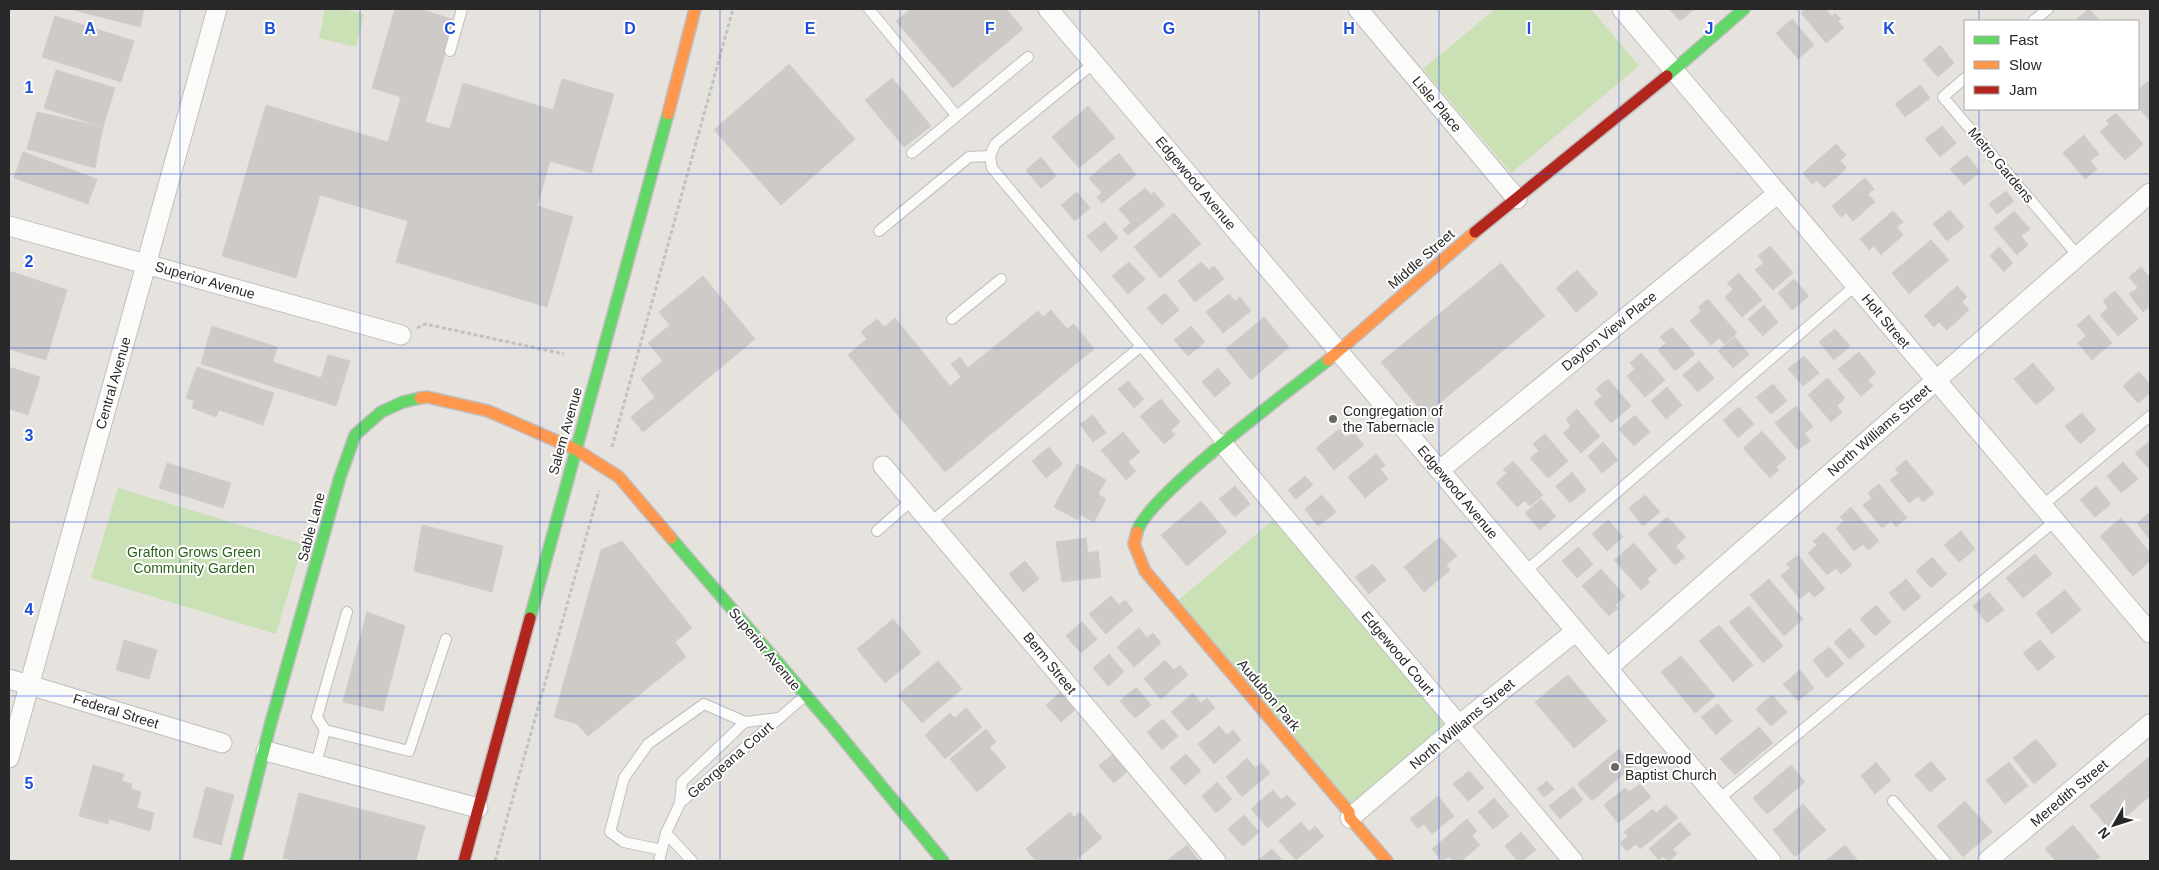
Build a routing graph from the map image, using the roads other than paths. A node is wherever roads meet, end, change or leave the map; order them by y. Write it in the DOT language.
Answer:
graph roads {
  1 [pos="218,9"];
  2 [pos="462,9"];
  3 [pos="695,9"];
  4 [pos="869,9"];
  5 [pos="1048,9"];
  6 [pos="1358,9"];
  7 [pos="1622,9"];
  8 [pos="1744,9"];
  9 [pos="2048,9"];
  10 [pos="2034,20"];
  11 [pos="450,50"];
  12 [pos="1028,57"];
  13 [pos="1094,63"];
  14 [pos="1674,70"];
  15 [pos="1964,79"];
  16 [pos="956,116"];
  17 [pos="912,153"];
  18 [pos="990,156"];
  19 [pos="1778,193"];
  20 [pos="2150,193"];
  21 [pos="1517,199"];
  22 [pos="9,226"];
  23 [pos="879,231"];
  24 [pos="2078,256"];
  25 [pos="146,263"];
  26 [pos="1001,278"];
  27 [pos="1856,285"];
  28 [pos="952,319"];
  29 [pos="401,335"];
  30 [pos="1142,346"];
  31 [pos="1339,351"];
  32 [pos="1936,380"];
  33 [pos="2150,416"];
  34 [pos="1223,444"];
  35 [pos="575,449"];
  36 [pos="883,466"];
  37 [pos="1440,470"];
  38 [pos="912,500"];
  39 [pos="2042,506"];
  40 [pos="2055,521"];
  41 [pos="931,522"];
  42 [pos="877,531"];
  43 [pos="1134,544"];
  44 [pos="1526,571"];
  45 [pos="347,612"];
  46 [pos="2146,621"];
  47 [pos="1576,631"];
  48 [pos="446,639"];
  49 [pos="1608,668"];
  50 [pos="9,680"];
  51 [pos="29,685"];
  52 [pos="805,696"];
  53 [pos="779,718"];
  54 [pos="745,722"];
  55 [pos="2150,724"];
  56 [pos="1459,725"];
  57 [pos="325,730"];
  58 [pos="222,743"];
  59 [pos="266,751"];
  60 [pos="9,758"];
  61 [pos="316,764"];
  62 [pos="1719,799"];
  63 [pos="1892,801"];
  64 [pos="680,803"];
  65 [pos="478,808"];
  66 [pos="1350,818"];
  67 [pos="666,833"];
  68 [pos="662,850"];
  69 [pos="236,861"];
  70 [pos="464,861"];
  71 [pos="659,861"];
  72 [pos="692,861"];
  73 [pos="943,861"];
  74 [pos="1216,861"];
  75 [pos="1387,861"];
  76 [pos="1573,861"];
  77 [pos="1771,861"];
  78 [pos="1945,861"];
  79 [pos="1987,861"];
  1 -- 25 [label="street, Central Avenue"];
  2 -- 11 [label="lane"];
  3 -- 35 [label="street, Salem Avenue"];
  4 -- 16 [label="lane"];
  5 -- 13 [label="street, Edgewood Avenue"];
  6 -- 21 [label="street, Lisle Place"];
  7 -- 14 [label="street, Holt Street"];
  8 -- 14 [label="street, Middle Street"];
  9 -- 10 [label="lane"];
  12 -- 16 [label="lane"];
  13 -- 18 [label="lane"];
  13 -- 31 [label="street, Edgewood Avenue"];
  14 -- 19 [label="street, Holt Street"];
  14 -- 21 [label="street, Middle Street"];
  15 -- 24 [label="lane, Metro Gardens"];
  16 -- 17 [label="lane"];
  18 -- 23 [label="lane"];
  18 -- 30 [label="lane"];
  19 -- 27 [label="street, Holt Street"];
  19 -- 37 [label="street, Dayton View Place"];
  20 -- 24 [label="street, North Williams Street"];
  21 -- 31 [label="street, Middle Street"];
  22 -- 25 [label="street, Superior Avenue"];
  24 -- 32 [label="street, North Williams Street"];
  25 -- 29 [label="street, Superior Avenue"];
  25 -- 51 [label="street, Central Avenue"];
  26 -- 28 [label="lane"];
  27 -- 32 [label="street, Holt Street"];
  27 -- 44 [label="lane"];
  30 -- 34 [label="lane"];
  30 -- 41 [label="lane"];
  31 -- 34 [label="street, Middle Street"];
  31 -- 37 [label="street, Edgewood Avenue"];
  32 -- 39 [label="street, Holt Street"];
  32 -- 49 [label="street, North Williams Street"];
  33 -- 39 [label="lane"];
  34 -- 43 [label="street, Middle Street"];
  34 -- 56 [label="street, Edgewood Court"];
  35 -- 52 [label="street, Superior Avenue"];
  35 -- 59 [label="street, Sable Lane"];
  35 -- 65 [label="street, Salem Avenue"];
  36 -- 38 [label="street, Berm Street"];
  37 -- 44 [label="street, Edgewood Avenue"];
  38 -- 41 [label="street, Berm Street"];
  38 -- 42 [label="lane"];
  39 -- 40 [label="street, Holt Street"];
  40 -- 46 [label="street, Holt Street"];
  40 -- 62 [label="lane"];
  41 -- 74 [label="street, Berm Street"];
  43 -- 66 [label="street, Audubon Park"];
  44 -- 47 [label="street, Edgewood Avenue"];
  45 -- 57 [label="lane"];
  47 -- 49 [label="street, Edgewood Avenue"];
  47 -- 56 [label="street, North Williams Street"];
  48 -- 57 [label="lane"];
  49 -- 62 [label="street, Edgewood Avenue"];
  50 -- 51 [label="street, Federal Street"];
  51 -- 58 [label="street, Federal Street"];
  51 -- 60 [label="street, Central Avenue"];
  52 -- 53 [label="lane, Georgeana Court"];
  52 -- 73 [label="street, Superior Avenue"];
  53 -- 54 [label="lane"];
  53 -- 64 [label="lane, Georgeana Court"];
  54 -- 64 [label="lane"];
  54 -- 68 [label="lane"];
  55 -- 79 [label="street, Meredith Street"];
  56 -- 66 [label="street, North Williams Street"];
  56 -- 76 [label="street, Edgewood Court"];
  57 -- 61 [label="lane"];
  59 -- 61 [label="street"];
  59 -- 69 [label="street, Sable Lane"];
  61 -- 65 [label="street"];
  62 -- 77 [label="street, Edgewood Avenue"];
  63 -- 78 [label="lane"];
  64 -- 67 [label="lane, Georgeana Court"];
  65 -- 70 [label="street, Salem Avenue"];
  66 -- 75 [label="street, Audubon Park"];
  67 -- 68 [label="lane, Georgeana Court"];
  67 -- 72 [label="lane"];
  68 -- 71 [label="lane, Georgeana Court"];
}
